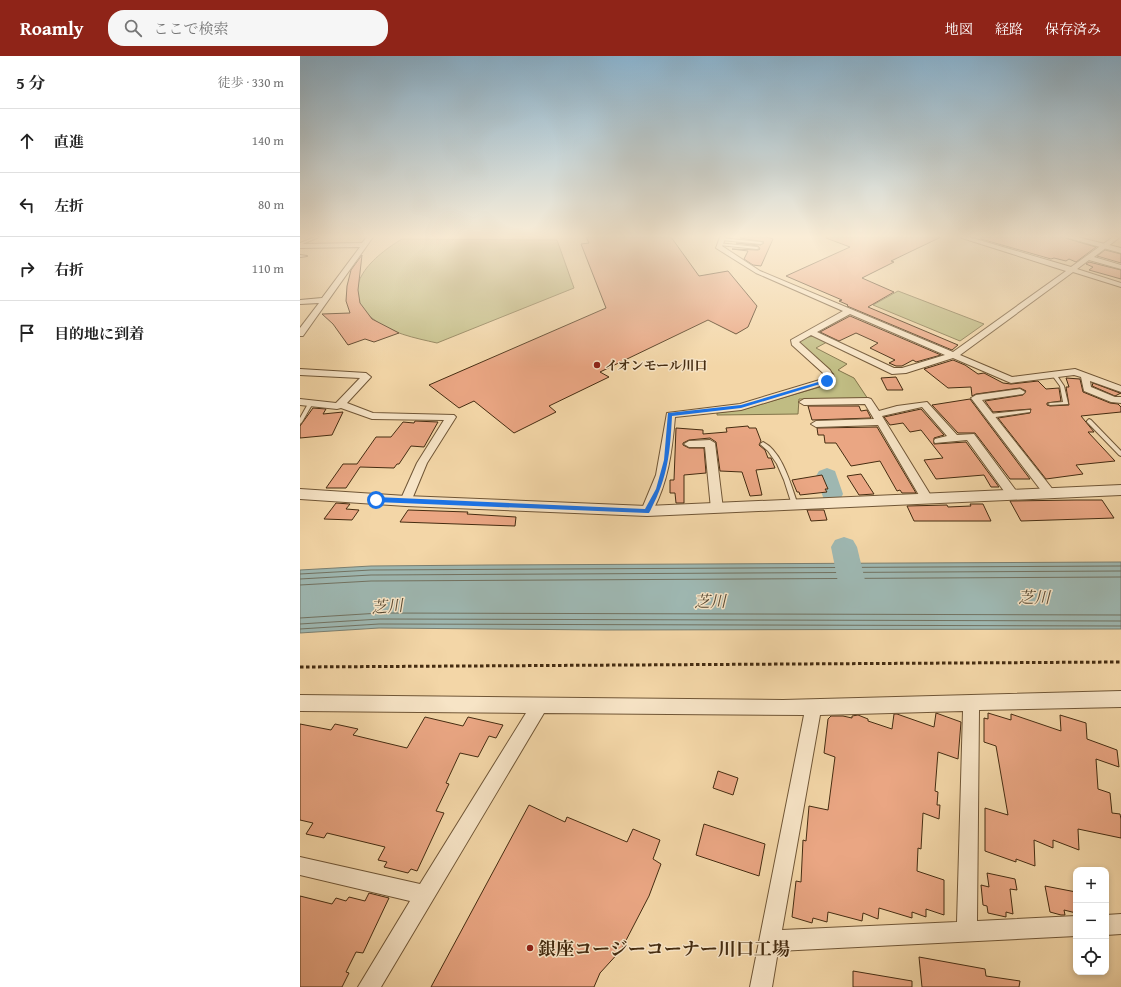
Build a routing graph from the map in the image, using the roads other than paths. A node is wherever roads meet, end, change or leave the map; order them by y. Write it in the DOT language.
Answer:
graph roads {
  1 [pos="338,280"];
  2 [pos="778,280"];
  3 [pos="1058,280"];
  4 [pos="1106,280"];
  5 [pos="1121,285"];
  6 [pos="324,300"];
  7 [pos="300,302"];
  8 [pos="849,310"];
  9 [pos="810,332"];
  10 [pos="300,334"];
  11 [pos="955,355"];
  12 [pos="300,372"];
  13 [pos="1054,375"];
  14 [pos="1085,375"];
  15 [pos="1121,389"];
  16 [pos="1020,392"];
  17 [pos="1121,400"];
  18 [pos="300,402"];
  19 [pos="804,402"];
  20 [pos="311,403"];
  21 [pos="341,404"];
  22 [pos="1050,404"];
  23 [pos="1028,411"];
  24 [pos="989,416"];
  25 [pos="878,419"];
  26 [pos="1089,421"];
  27 [pos="300,422"];
  28 [pos="816,424"];
  29 [pos="955,439"];
  30 [pos="939,441"];
  31 [pos="689,444"];
  32 [pos="763,444"];
  33 [pos="1121,454"];
  34 [pos="1121,490"];
  35 [pos="300,494"];
  36 [pos="1050,494"];
  37 [pos="1013,495"];
  38 [pos="927,499"];
  39 [pos="406,501"];
  40 [pos="795,505"];
  41 [pos="717,509"];
  42 [pos="647,511"];
  43 [pos="1121,699"];
  44 [pos="300,703"];
  45 [pos="971,703"];
  46 [pos="539,707"];
  47 [pos="813,707"];
  48 [pos="300,866"];
  49 [pos="425,895"];
  50 [pos="1121,924"];
  51 [pos="1109,925"];
  52 [pos="1073,926"];
  53 [pos="967,931"];
  54 [pos="770,941"];
  55 [pos="369,987"];
  56 [pos="761,987"];
  1 -- 6 [label="street"];
  2 -- 8 [label="street"];
  3 -- 11 [label="street"];
  4 -- 5 [label="street"];
  6 -- 7 [label="street"];
  6 -- 10 [label="street"];
  8 -- 9 [label="street"];
  8 -- 11 [label="street"];
  9 -- 11 [label="street"];
  9 -- 42 [label="street"];
  11 -- 13 [label="street"];
  12 -- 21 [label="street"];
  13 -- 14 [label="street"];
  13 -- 22 [label="lane"];
  14 -- 15 [label="street"];
  14 -- 17 [label="street"];
  16 -- 24 [label="street"];
  18 -- 20 [label="street"];
  19 -- 25 [label="street"];
  20 -- 21 [label="street"];
  20 -- 27 [label="lane"];
  21 -- 39 [label="street"];
  23 -- 24 [label="lane"];
  24 -- 36 [label="street"];
  25 -- 28 [label="street"];
  25 -- 29 [label="street"];
  25 -- 38 [label="street"];
  26 -- 33 [label="lane"];
  29 -- 30 [label="street"];
  29 -- 37 [label="street"];
  31 -- 41 [label="street"];
  32 -- 40 [label="lane"];
  34 -- 36 [label="street"];
  35 -- 39 [label="street"];
  36 -- 37 [label="street"];
  37 -- 38 [label="street"];
  38 -- 40 [label="street"];
  39 -- 42 [label="street"];
  40 -- 41 [label="street"];
  41 -- 42 [label="street"];
  43 -- 45 [label="street"];
  44 -- 46 [label="street"];
  45 -- 47 [label="street"];
  45 -- 53 [label="street"];
  46 -- 47 [label="street"];
  46 -- 49 [label="street"];
  47 -- 54 [label="street"];
  48 -- 49 [label="street"];
  49 -- 55 [label="street"];
  50 -- 51 [label="street"];
  52 -- 53 [label="street"];
  53 -- 54 [label="street"];
  54 -- 56 [label="street"];
}
